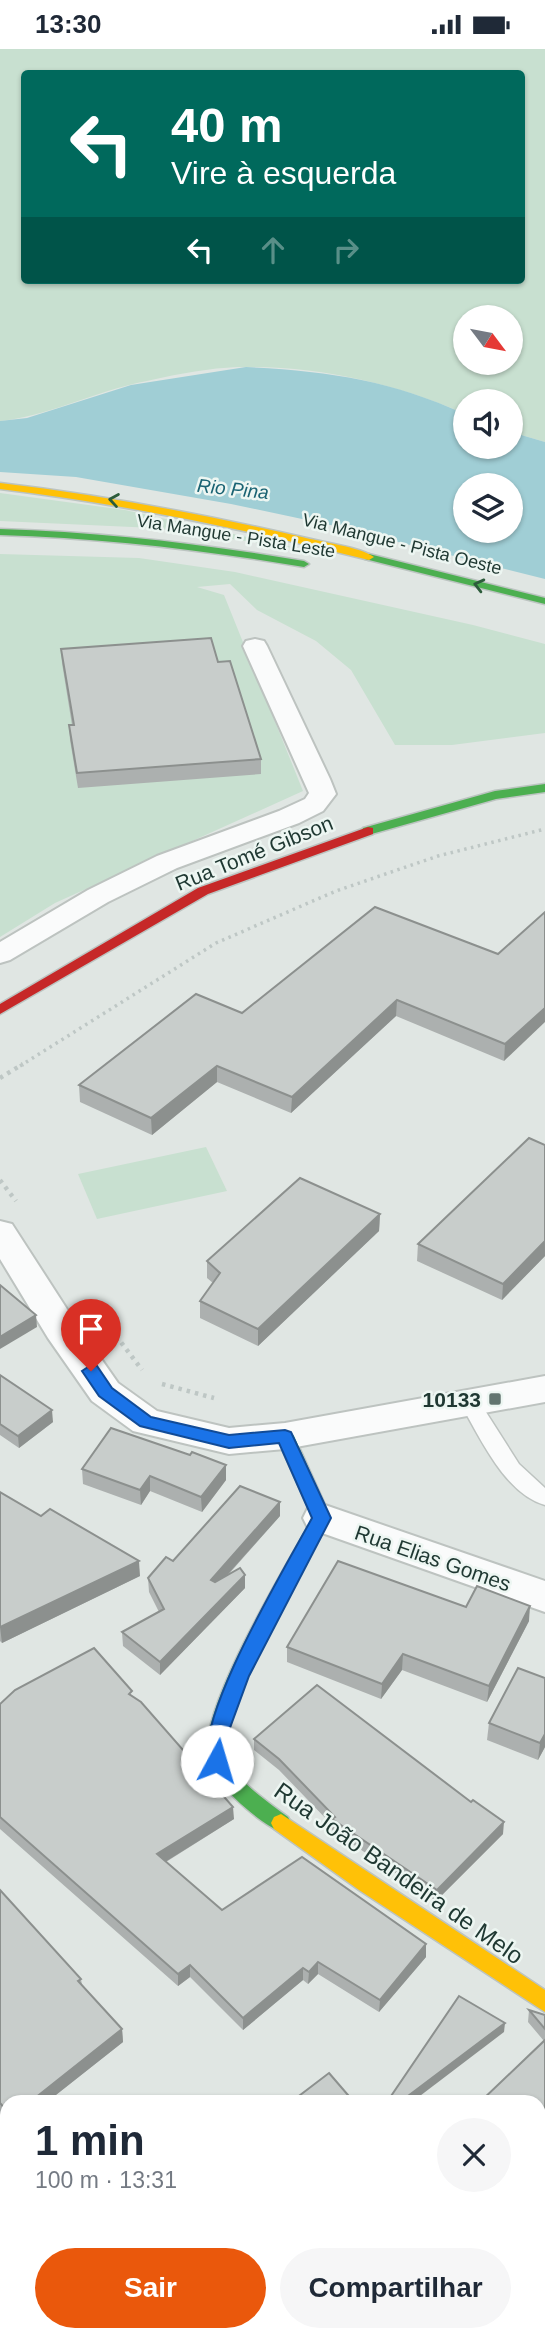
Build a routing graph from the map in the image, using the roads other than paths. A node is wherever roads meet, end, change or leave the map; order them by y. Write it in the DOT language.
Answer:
graph roads {
  1 [pos="0,486"];
  2 [pos="0,532"];
  3 [pos="316,566"];
  4 [pos="545,601"];
  5 [pos="255,646"];
  6 [pos="545,788"];
  7 [pos="0,954"];
  8 [pos="0,1010"];
  9 [pos="8,1217"];
  10 [pos="545,1389"];
  11 [pos="470,1403"];
  12 [pos="285,1436"];
  13 [pos="545,1498"];
  14 [pos="322,1518"];
  15 [pos="545,1597"];
  16 [pos="545,2002"];
  4 -- 1 [label="street, Via Mangue - Pista Oeste, one-way"];
  2 -- 3 [label="street, Via Mangue - Pista Leste"];
  5 -- 7 [label="street"];
  6 -- 8 [label="street, Rua Tomé Gibson"];
  9 -- 12 [label="street"];
  10 -- 11 [label="street"];
  11 -- 12 [label="street"];
  11 -- 13 [label="lane"];
  12 -- 14 [label="street"];
  14 -- 15 [label="street, Rua Elias Gomes"];
  14 -- 16 [label="street, Rua João Bandeira de Melo"];
}
